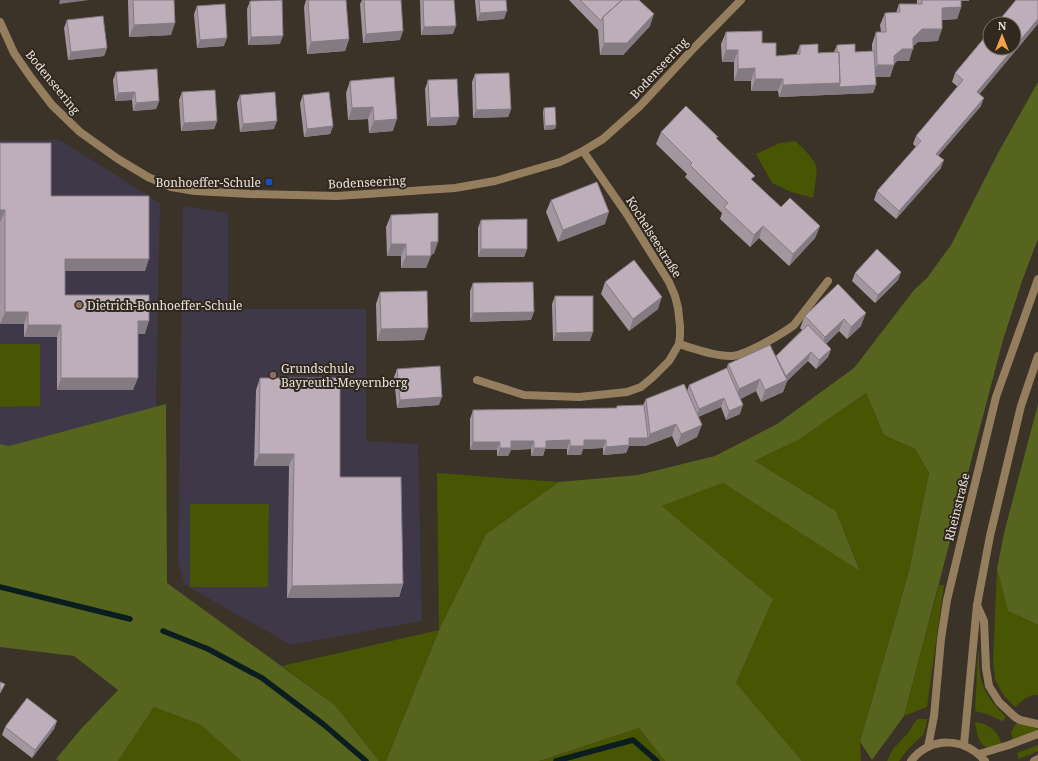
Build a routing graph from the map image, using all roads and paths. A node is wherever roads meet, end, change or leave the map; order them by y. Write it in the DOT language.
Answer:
graph roads {
  1 [pos="741,0"];
  2 [pos="0,22"];
  3 [pos="583,151"];
  4 [pos="1038,279"];
  5 [pos="828,281"];
  6 [pos="679,344"];
  7 [pos="1038,356"];
  8 [pos="477,380"];
  9 [pos="977,605"];
  10 [pos="1038,724"];
  11 [pos="1038,734"];
  12 [pos="964,746"];
  13 [pos="928,747"];
  14 [pos="982,758"];
  15 [pos="1038,759"];
  16 [pos="911,761"];
  17 [pos="1034,761"];
  1 -- 3 [label="street, Bodenseering"];
  2 -- 3 [label="street, Bodenseering"];
  3 -- 6 [label="street, Kochelseestraße"];
  4 -- 13 [label="street, Rheinstraße"];
  5 -- 6 [label="street"];
  6 -- 8 [label="street, Kochelseestraße"];
  7 -- 9 [label="street"];
  9 -- 10 [label="street"];
  9 -- 12 [label="street"];
  11 -- 14 [label="street"];
  12 -- 13 [label="street"];
  12 -- 14 [label="street"];
  13 -- 16 [label="street"];
  15 -- 17 [label="street"];
}
